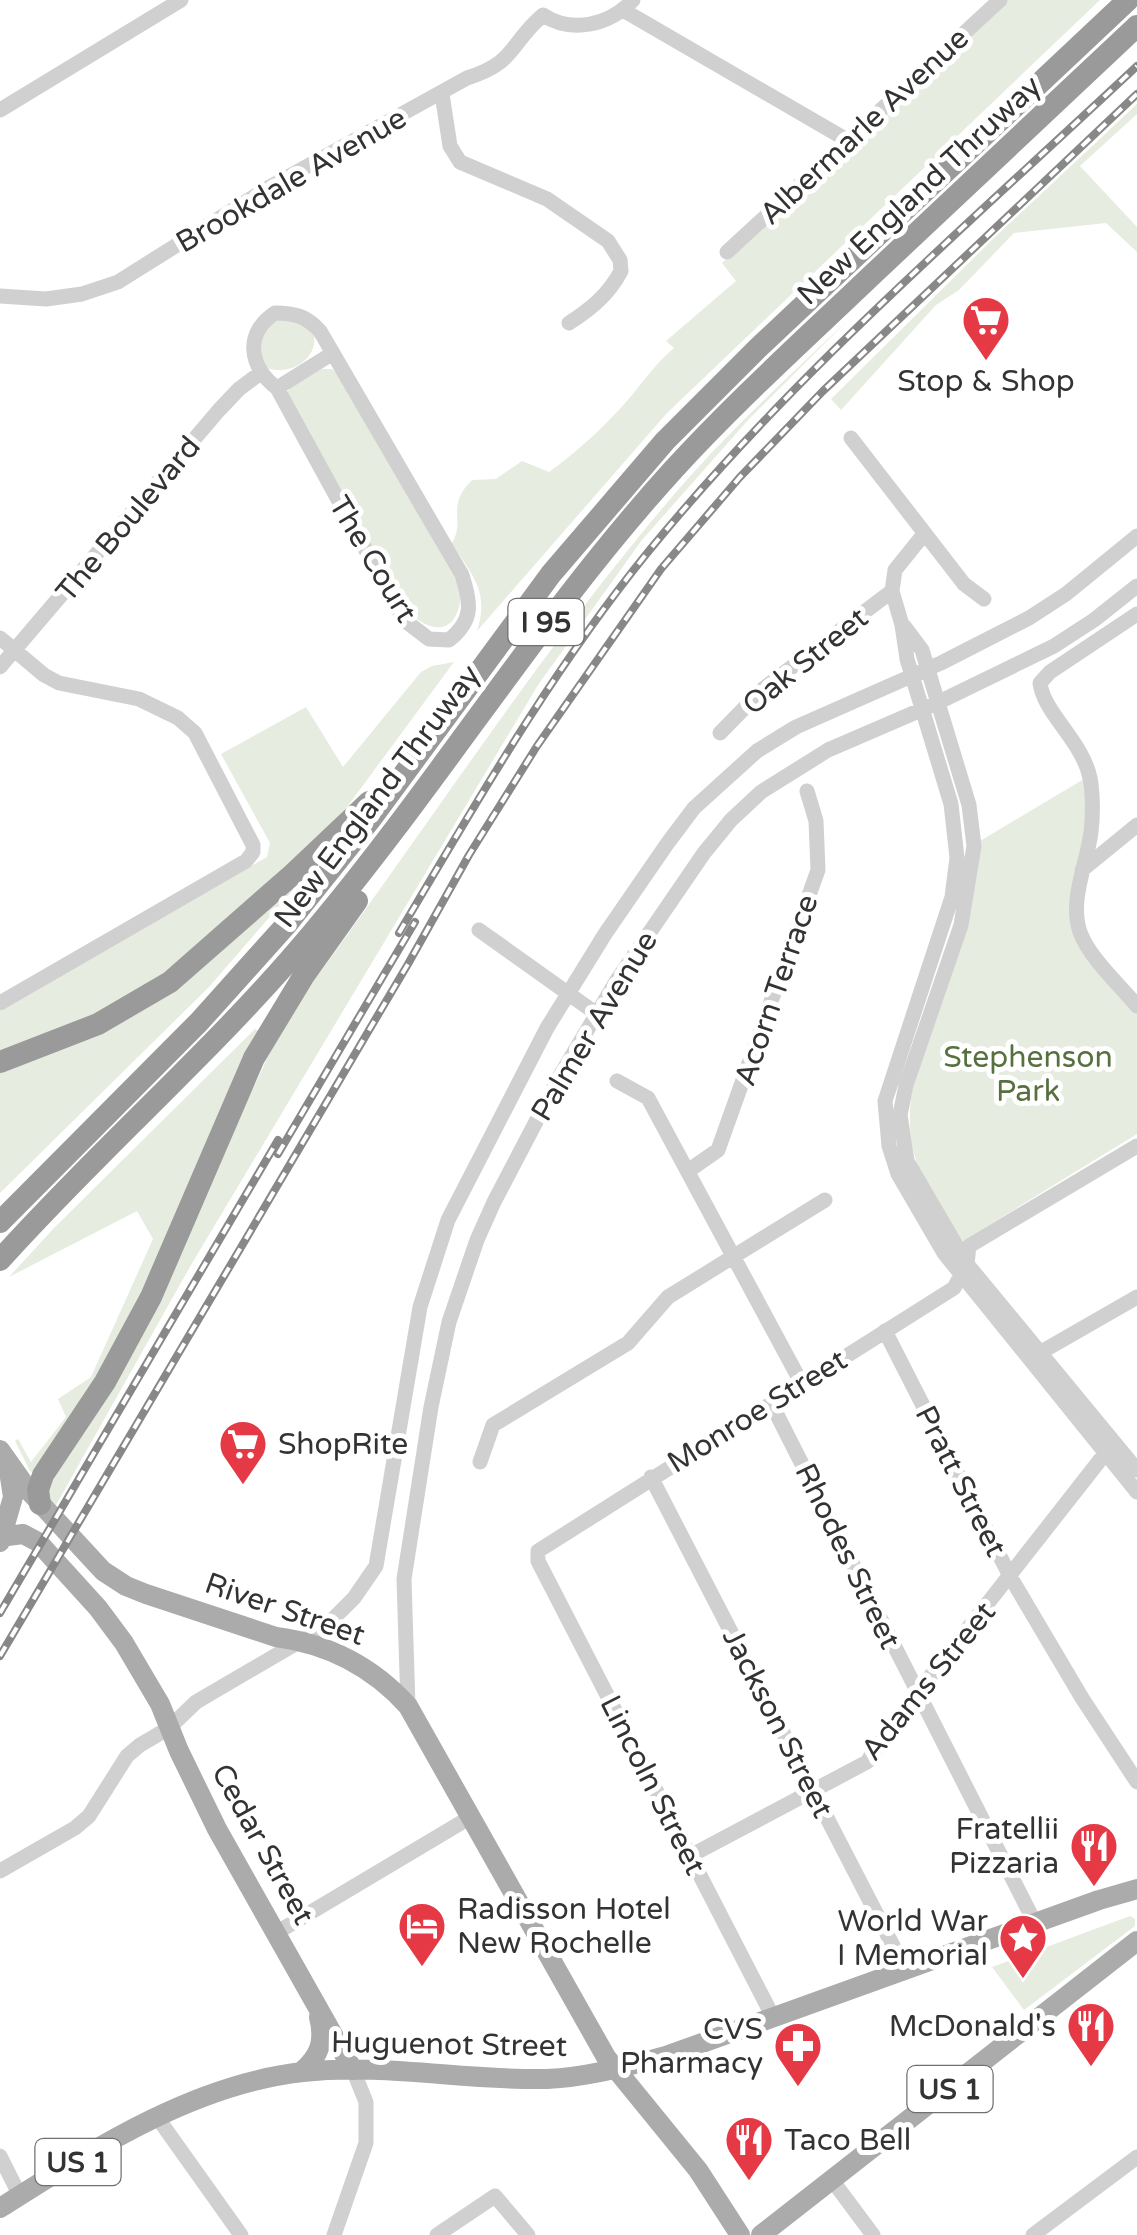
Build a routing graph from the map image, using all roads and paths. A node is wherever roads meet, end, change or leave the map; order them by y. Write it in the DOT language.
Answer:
graph roads {
  1 [pos="182,0"];
  2 [pos="1000,0"];
  3 [pos="1128,0"];
  4 [pos="628,5"];
  5 [pos="540,7"];
  6 [pos="1137,26"];
  7 [pos="442,94"];
  8 [pos="0,110"];
  9 [pos="848,140"];
  10 [pos="727,252"];
  11 [pos="0,296"];
  12 [pos="569,323"];
  13 [pos="333,354"];
  14 [pos="260,374"];
  15 [pos="277,388"];
  16 [pos="851,438"];
  17 [pos="924,534"];
  18 [pos="1137,536"];
  19 [pos="1137,551"];
  20 [pos="1137,586"];
  21 [pos="892,592"];
  22 [pos="1066,594"];
  23 [pos="984,599"];
  24 [pos="1137,614"];
  25 [pos="902,625"];
  26 [pos="0,638"];
  27 [pos="16,649"];
  28 [pos="0,667"];
  29 [pos="928,668"];
  30 [pos="912,676"];
  31 [pos="930,706"];
  32 [pos="720,733"];
  33 [pos="421,750"];
  34 [pos="434,776"];
  35 [pos="807,791"];
  36 [pos="1137,825"];
  37 [pos="1082,870"];
  38 [pos="480,930"];
  39 [pos="568,994"];
  40 [pos="0,1003"];
  41 [pos="1137,1006"];
  42 [pos="597,1014"];
  43 [pos="0,1062"];
  44 [pos="617,1082"];
  45 [pos="1137,1146"];
  46 [pos="688,1171"];
  47 [pos="825,1200"];
  48 [pos="0,1222"];
  49 [pos="733,1258"];
  50 [pos="0,1260"];
  51 [pos="964,1270"];
  52 [pos="1137,1296"];
  53 [pos="885,1331"];
  54 [pos="1035,1356"];
  55 [pos="802,1384"];
  56 [pos="771,1404"];
  57 [pos="1110,1448"];
  58 [pos="4,1456"];
  59 [pos="480,1462"];
  60 [pos="1133,1472"];
  61 [pos="652,1477"];
  62 [pos="1137,1492"];
  63 [pos="40,1504"];
  64 [pos="1,1538"];
  65 [pos="538,1552"];
  66 [pos="1011,1578"];
  67 [pos="301,1640"];
  68 [pos="918,1694"];
  69 [pos="408,1706"];
  70 [pos="169,1728"];
  71 [pos="1137,1782"];
  72 [pos="813,1792"];
  73 [pos="469,1818"];
  74 [pos="690,1856"];
  75 [pos="0,1871"];
  76 [pos="1137,1889"];
  77 [pos="1099,1900"];
  78 [pos="1137,1905"];
  79 [pos="1034,1923"];
  80 [pos="276,1933"];
  81 [pos="1135,1942"];
  82 [pos="905,1968"];
  83 [pos="316,2000"];
  84 [pos="773,2018"];
  85 [pos="353,2070"];
  86 [pos="614,2070"];
  87 [pos="301,2072"];
  88 [pos="157,2117"];
  89 [pos="0,2156"];
  90 [pos="1137,2157"];
  91 [pos="832,2180"];
  92 [pos="20,2196"];
  93 [pos="0,2208"];
  94 [pos="241,2235"];
  95 [pos="334,2235"];
  96 [pos="437,2235"];
  97 [pos="528,2235"];
  98 [pos="740,2235"];
  99 [pos="761,2235"];
  100 [pos="874,2235"];
  101 [pos="1033,2235"];
  1 -- 8 [label="street"];
  2 -- 9 [label="street, Albermarle Avenue"];
  3 -- 33 [label="highway, New England Thruway / I 95"];
  4 -- 5 [label="street"];
  4 -- 9 [label="street"];
  5 -- 7 [label="street, Brookdale Avenue"];
  6 -- 34 [label="highway, New England Thruway / I 95"];
  7 -- 11 [label="street, Brookdale Avenue"];
  7 -- 12 [label="street"];
  9 -- 10 [label="street, Albermarle Avenue"];
  13 -- 14 [label="street, The Court"];
  13 -- 15 [label="street"];
  13 -- 15 [label="street, The Court"];
  14 -- 15 [label="street, The Court"];
  14 -- 27 [label="street, The Boulevard"];
  16 -- 17 [label="street"];
  17 -- 21 [label="street"];
  17 -- 23 [label="street"];
  18 -- 22 [label="street, Palmer Avenue"];
  19 -- 22 [label="street, Palmer Avenue"];
  20 -- 31 [label="street, Palmer Avenue"];
  21 -- 25 [label="street"];
  21 -- 32 [label="street, Oak Street"];
  22 -- 29 [label="street, Palmer Avenue"];
  24 -- 37 [label="street"];
  25 -- 29 [label="street"];
  25 -- 30 [label="street"];
  26 -- 27 [label="street"];
  27 -- 28 [label="street, The Boulevard"];
  27 -- 40 [label="street"];
  29 -- 30 [label="street, Palmer Avenue"];
  29 -- 31 [label="street"];
  30 -- 31 [label="street"];
  30 -- 39 [label="street, Palmer Avenue"];
  31 -- 42 [label="street, Palmer Avenue"];
  31 -- 51 [label="street"];
  33 -- 43 [label="highway"];
  33 -- 48 [label="highway, New England Thruway / I 95"];
  34 -- 50 [label="highway, New England Thruway / I 95"];
  34 -- 63 [label="highway"];
  35 -- 46 [label="street, Acorn Terrace"];
  36 -- 37 [label="street"];
  37 -- 41 [label="street"];
  38 -- 39 [label="street"];
  39 -- 42 [label="street"];
  39 -- 67 [label="street, Palmer Avenue"];
  42 -- 69 [label="street, Palmer Avenue"];
  44 -- 46 [label="street"];
  45 -- 51 [label="street, Monroe Street"];
  46 -- 49 [label="street"];
  47 -- 49 [label="street"];
  49 -- 55 [label="street"];
  49 -- 59 [label="street"];
  51 -- 53 [label="street, Monroe Street"];
  51 -- 54 [label="street"];
  52 -- 54 [label="street"];
  53 -- 55 [label="street, Monroe Street"];
  53 -- 66 [label="street, Pratt Street"];
  54 -- 57 [label="street"];
  55 -- 56 [label="street, Monroe Street"];
  56 -- 61 [label="street, Monroe Street"];
  56 -- 68 [label="street, Rhodes Street"];
  57 -- 60 [label="street"];
  57 -- 66 [label="street, Adams Street"];
  58 -- 63 [label="main road, River Street"];
  58 -- 64 [label="main road"];
  60 -- 62 [label="street"];
  61 -- 65 [label="street, Monroe Street"];
  61 -- 72 [label="street, Jackson Street"];
  63 -- 67 [label="main road, River Street"];
  64 -- 70 [label="main road, Cedar Street"];
  65 -- 74 [label="street, Lincoln Street"];
  66 -- 68 [label="street, Adams Street"];
  66 -- 71 [label="street, Pratt Street"];
  67 -- 69 [label="main road, River Street"];
  67 -- 70 [label="street, Palmer Avenue"];
  68 -- 72 [label="street, Adams Street"];
  68 -- 79 [label="street, Rhodes Street"];
  69 -- 73 [label="main road, River Street"];
  70 -- 75 [label="street, Palmer Avenue"];
  70 -- 80 [label="main road, Cedar Street"];
  72 -- 74 [label="street, Adams Street"];
  72 -- 82 [label="street, Jackson Street"];
  73 -- 80 [label="street"];
  73 -- 86 [label="main road, River Street"];
  74 -- 84 [label="street, Lincoln Street"];
  76 -- 77 [label="main road, Huguenot Street / US 1"];
  77 -- 78 [label="main road"];
  77 -- 79 [label="main road, Huguenot Street / US 1"];
  79 -- 82 [label="main road, Huguenot Street / US 1"];
  80 -- 83 [label="main road, Cedar Street"];
  81 -- 91 [label="main road, US 1"];
  82 -- 84 [label="main road, Huguenot Street / US 1"];
  83 -- 85 [label="main road, Cedar Street"];
  83 -- 87 [label="main road"];
  84 -- 86 [label="main road, Huguenot Street / US 1"];
  85 -- 86 [label="main road, Huguenot Street / US 1"];
  85 -- 87 [label="main road, Huguenot Street / US 1"];
  85 -- 95 [label="street, Cedar Street"];
  86 -- 98 [label="main road, River Street"];
  87 -- 88 [label="main road, Huguenot Street / US 1"];
  88 -- 92 [label="main road, Huguenot Street / US 1"];
  88 -- 94 [label="street"];
  89 -- 92 [label="street"];
  90 -- 101 [label="street"];
  91 -- 99 [label="main road, US 1"];
  91 -- 100 [label="street"];
  92 -- 93 [label="main road, Huguenot Street / US 1"];
  96 -- 97 [label="street"];
}
